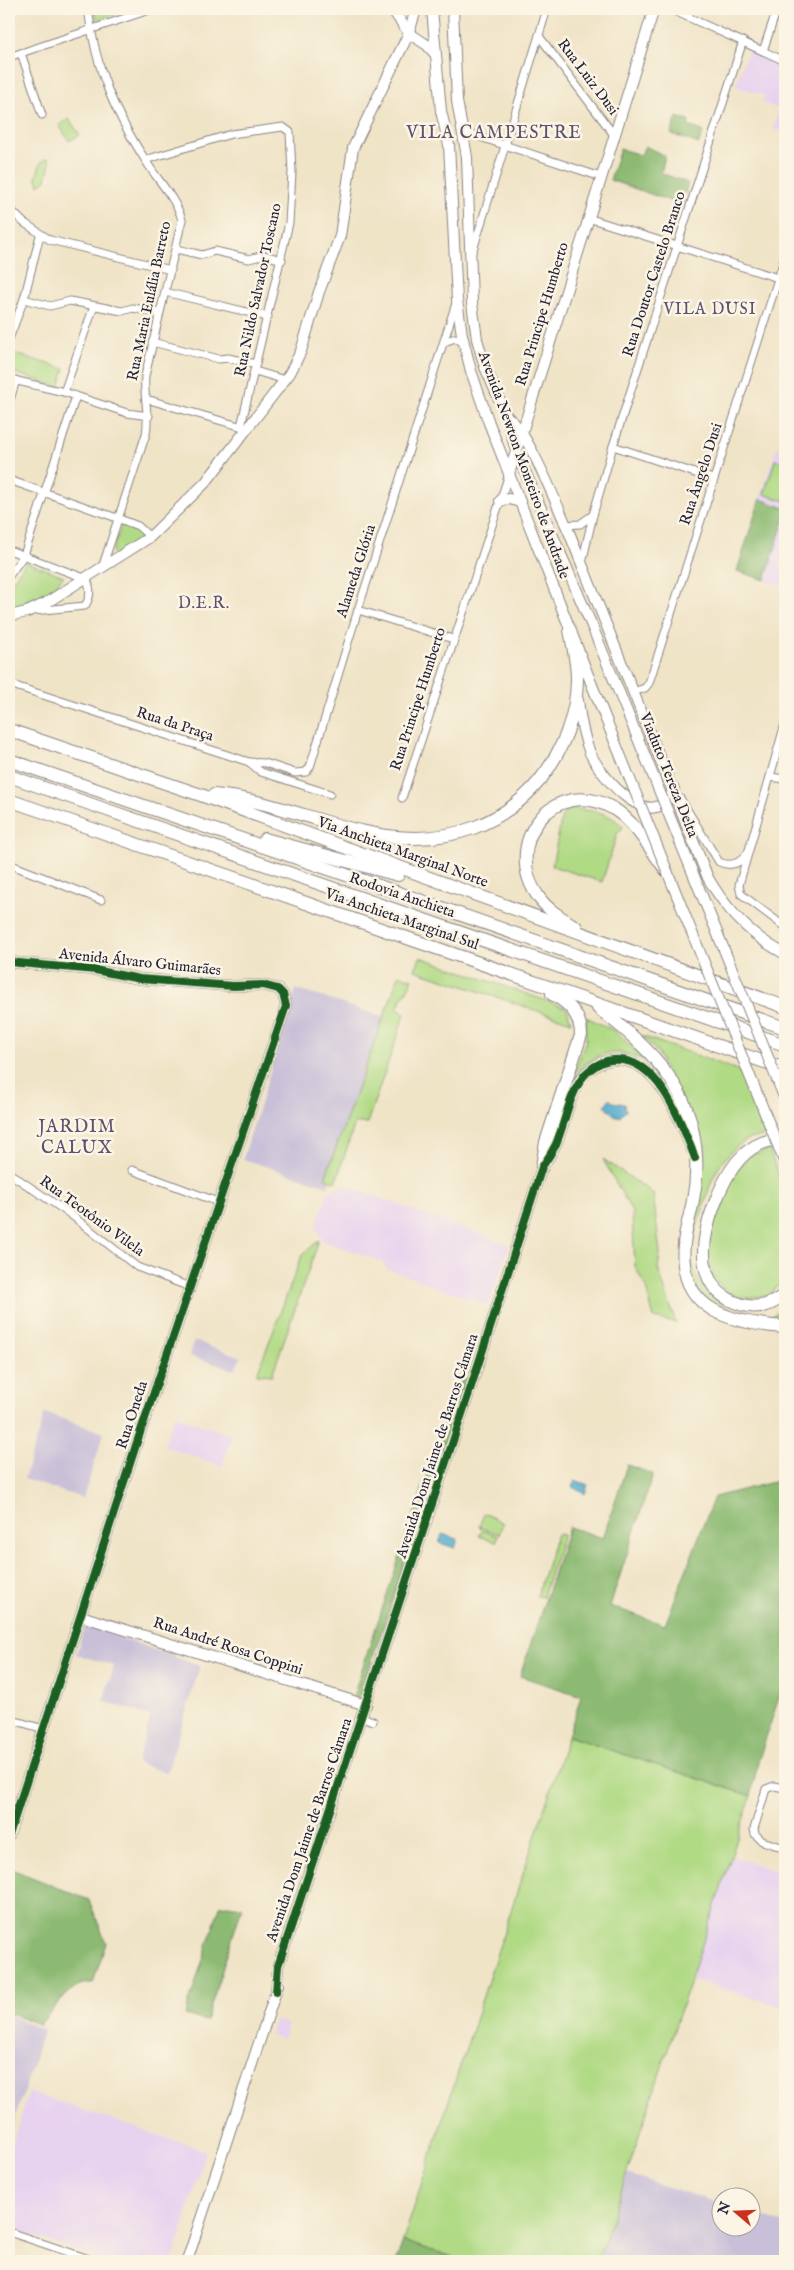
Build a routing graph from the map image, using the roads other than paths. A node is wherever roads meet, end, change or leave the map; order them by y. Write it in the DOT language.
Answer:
graph roads {
  1 [pos="88,9"];
  2 [pos="152,9"];
  3 [pos="392,9"];
  4 [pos="416,9"];
  5 [pos="432,9"];
  6 [pos="453,9"];
  7 [pos="547,9"];
  8 [pos="654,9"];
  9 [pos="670,9"];
  10 [pos="776,9"];
  11 [pos="91,29"];
  12 [pos="409,32"];
  13 [pos="539,36"];
  14 [pos="743,42"];
  15 [pos="764,51"];
  16 [pos="21,53"];
  17 [pos="436,54"];
  18 [pos="9,57"];
  19 [pos="785,61"];
  20 [pos="42,114"];
  21 [pos="462,131"];
  22 [pos="614,135"];
  23 [pos="505,146"];
  24 [pos="145,160"];
  25 [pos="601,177"];
  26 [pos="9,208"];
  27 [pos="588,218"];
  28 [pos="40,235"];
  29 [pos="677,247"];
  30 [pos="176,249"];
  31 [pos="282,260"];
  32 [pos="785,260"];
  33 [pos="470,263"];
  34 [pos="171,270"];
  35 [pos="778,278"];
  36 [pos="165,292"];
  37 [pos="24,299"];
  38 [pos="457,300"];
  39 [pos="94,306"];
  40 [pos="159,313"];
  41 [pos="268,317"];
  42 [pos="9,339"];
  43 [pos="152,342"];
  44 [pos="444,342"];
  45 [pos="463,342"];
  46 [pos="256,368"];
  47 [pos="12,380"];
  48 [pos="286,380"];
  49 [pos="64,392"];
  50 [pos="76,396"];
  51 [pos="146,399"];
  52 [pos="9,403"];
  53 [pos="148,416"];
  54 [pos="507,417"];
  55 [pos="245,427"];
  56 [pos="521,432"];
  57 [pos="614,446"];
  58 [pos="516,451"];
  59 [pos="522,464"];
  60 [pos="509,474"];
  61 [pos="713,479"];
  62 [pos="9,480"];
  63 [pos="43,491"];
  64 [pos="500,501"];
  65 [pos="520,502"];
  66 [pos="593,515"];
  67 [pos="117,518"];
  68 [pos="566,526"];
  69 [pos="150,537"];
  70 [pos="9,550"];
  71 [pos="24,555"];
  72 [pos="582,563"];
  73 [pos="101,570"];
  74 [pos="9,576"];
  75 [pos="87,579"];
  76 [pos="358,610"];
  77 [pos="27,612"];
  78 [pos="9,616"];
  79 [pos="570,630"];
  80 [pos="453,639"];
  81 [pos="9,684"];
  82 [pos="577,687"];
  83 [pos="633,692"];
  84 [pos="785,724"];
  85 [pos="9,730"];
  86 [pos="9,760"];
  87 [pos="249,762"];
  88 [pos="9,776"];
  89 [pos="770,777"];
  90 [pos="785,779"];
  91 [pos="674,789"];
  92 [pos="198,794"];
  93 [pos="330,794"];
  94 [pos="119,798"];
  95 [pos="402,798"];
  96 [pos="9,800"];
  97 [pos="748,852"];
  98 [pos="9,864"];
  99 [pos="668,872"];
  100 [pos="475,896"];
  101 [pos="101,900"];
  102 [pos="785,928"];
  103 [pos="592,938"];
  104 [pos="785,954"];
  105 [pos="9,962"];
  106 [pos="516,976"];
  107 [pos="588,1000"];
  108 [pos="286,1006"];
  109 [pos="785,1007"];
  110 [pos="785,1028"];
  111 [pos="785,1045"];
  112 [pos="744,1055"];
  113 [pos="785,1069"];
  114 [pos="785,1078"];
  115 [pos="785,1099"];
  116 [pos="785,1140"];
  117 [pos="696,1158"];
  118 [pos="785,1163"];
  119 [pos="542,1168"];
  120 [pos="132,1170"];
  121 [pos="9,1173"];
  122 [pos="218,1202"];
  123 [pos="190,1287"];
  124 [pos="783,1297"];
  125 [pos="760,1325"];
  126 [pos="785,1327"];
  127 [pos="81,1616"];
  128 [pos="366,1705"];
  129 [pos="362,1717"];
  130 [pos="9,1719"];
  131 [pos="373,1721"];
  132 [pos="44,1729"];
  133 [pos="785,1788"];
  134 [pos="9,1835"];
  135 [pos="785,1848"];
  136 [pos="294,1919"];
  137 [pos="276,1992"];
  138 [pos="9,2232"];
  139 [pos="95,2261"];
  140 [pos="187,2261"];
  1 -- 11 [label="street, Rua Maria Eulália Barreto"];
  2 -- 11 [label="street"];
  3 -- 12 [label="street"];
  4 -- 12 [label="street"];
  5 -- 17 [label="street, Avenida Newton Monteiro de Andrade"];
  6 -- 21 [label="street, Avenida Newton Monteiro de Andrade"];
  7 -- 13 [label="street"];
  8 -- 22 [label="street, Rua Principe Humberto"];
  9 -- 14 [label="street"];
  10 -- 15 [label="street"];
  11 -- 16 [label="street"];
  11 -- 24 [label="street, Rua Maria Eulália Barreto"];
  12 -- 17 [label="street"];
  12 -- 48 [label="street"];
  13 -- 22 [label="street, Rua Luiz Dusi"];
  13 -- 23 [label="street"];
  14 -- 15 [label="street"];
  14 -- 29 [label="street, Rua Doutor Castelo Branco"];
  15 -- 19 [label="street"];
  16 -- 18 [label="street"];
  16 -- 20 [label="street"];
  17 -- 38 [label="street, Avenida Newton Monteiro de Andrade"];
  21 -- 23 [label="street"];
  21 -- 33 [label="street, Avenida Newton Monteiro de Andrade"];
  22 -- 25 [label="street, Rua Principe Humberto"];
  23 -- 25 [label="street"];
  23 -- 33 [label="street"];
  24 -- 30 [label="street, Rua Maria Eulália Barreto"];
  24 -- 31 [label="street, Rua Nildo Salvador Toscano"];
  25 -- 27 [label="street, Rua Principe Humberto"];
  26 -- 28 [label="street"];
  27 -- 29 [label="street"];
  27 -- 56 [label="street, Rua Principe Humberto"];
  28 -- 34 [label="street"];
  28 -- 37 [label="street"];
  29 -- 35 [label="street"];
  29 -- 57 [label="street, Rua Doutor Castelo Branco"];
  30 -- 31 [label="street"];
  30 -- 34 [label="street, Rua Maria Eulália Barreto"];
  31 -- 41 [label="street, Rua Nildo Salvador Toscano"];
  32 -- 35 [label="street, Rua Ângelo Dusi"];
  33 -- 54 [label="street, Avenida Newton Monteiro de Andrade"];
  34 -- 36 [label="street, Rua Maria Eulália Barreto"];
  35 -- 61 [label="street, Rua Ângelo Dusi"];
  36 -- 40 [label="street, Rua Maria Eulália Barreto"];
  36 -- 41 [label="street"];
  37 -- 39 [label="street"];
  37 -- 42 [label="street"];
  38 -- 44 [label="street, Alameda Glória"];
  38 -- 45 [label="street, Avenida Newton Monteiro de Andrade"];
  39 -- 40 [label="street"];
  39 -- 49 [label="street"];
  40 -- 43 [label="street, Rua Maria Eulália Barreto"];
  41 -- 46 [label="street, Rua Nildo Salvador Toscano"];
  43 -- 46 [label="street"];
  43 -- 51 [label="street, Rua Maria Eulália Barreto"];
  44 -- 45 [label="street"];
  44 -- 76 [label="street, Alameda Glória"];
  45 -- 60 [label="street, Avenida Newton Monteiro de Andrade"];
  46 -- 48 [label="street"];
  46 -- 55 [label="street, Rua Nildo Salvador Toscano"];
  47 -- 49 [label="street"];
  47 -- 52 [label="street"];
  48 -- 55 [label="street"];
  49 -- 50 [label="street"];
  50 -- 53 [label="street"];
  50 -- 63 [label="street"];
  51 -- 53 [label="street, Rua Maria Eulália Barreto"];
  51 -- 55 [label="street"];
  53 -- 67 [label="street, Rua Maria Eulália Barreto"];
  54 -- 56 [label="street, Avenida Newton Monteiro de Andrade"];
  54 -- 58 [label="street, Avenida Newton Monteiro de Andrade"];
  55 -- 69 [label="street"];
  56 -- 58 [label="street, Rua Principe Humberto"];
  56 -- 68 [label="street, Avenida Newton Monteiro de Andrade"];
  57 -- 61 [label="street"];
  57 -- 66 [label="street, Rua Doutor Castelo Branco"];
  58 -- 59 [label="street, Avenida Newton Monteiro de Andrade"];
  58 -- 60 [label="street, Rua Principe Humberto"];
  59 -- 115 [label="street, Viaduto Tereza Delta, bridge"];
  60 -- 64 [label="street, Rua Principe Humberto"];
  60 -- 65 [label="street, Avenida Newton Monteiro de Andrade"];
  61 -- 83 [label="street, Rua Ângelo Dusi"];
  62 -- 63 [label="street"];
  63 -- 67 [label="street"];
  63 -- 71 [label="street"];
  64 -- 65 [label="street"];
  64 -- 80 [label="street, Rua Principe Humberto"];
  65 -- 79 [label="street, Avenida Newton Monteiro de Andrade"];
  66 -- 68 [label="street"];
  66 -- 72 [label="street, Rua Doutor Castelo Branco"];
  67 -- 69 [label="street"];
  67 -- 73 [label="street, Rua Maria Eulália Barreto"];
  68 -- 72 [label="street, Avenida Newton Monteiro de Andrade"];
  69 -- 73 [label="street"];
  70 -- 71 [label="street"];
  71 -- 74 [label="street"];
  71 -- 75 [label="street"];
  72 -- 83 [label="street, Avenida Newton Monteiro de Andrade"];
  73 -- 75 [label="street"];
  75 -- 77 [label="street"];
  75 -- 77 [label="street"];
  76 -- 80 [label="street"];
  76 -- 87 [label="street, Alameda Glória"];
  77 -- 78 [label="street"];
  79 -- 82 [label="highway"];
  79 -- 99 [label="street, bridge"];
  80 -- 95 [label="street, Rua Principe Humberto"];
  81 -- 87 [label="street, Rua da Praça"];
  82 -- 91 [label="street"];
  82 -- 92 [label="highway"];
  83 -- 91 [label="street, Avenida Newton Monteiro de Andrade"];
  84 -- 89 [label="street"];
  85 -- 92 [label="highway, Via Anchieta Marginal Norte"];
  86 -- 94 [label="highway, Rodovia Anchieta"];
  87 -- 93 [label="street, Rua da Praça"];
  88 -- 111 [label="highway, Rodovia Anchieta"];
  89 -- 90 [label="street"];
  89 -- 97 [label="street"];
  91 -- 97 [label="street"];
  91 -- 104 [label="street, Avenida Newton Monteiro de Andrade"];
  92 -- 100 [label="highway, Via Anchieta Marginal Norte"];
  94 -- 100 [label="highway"];
  94 -- 110 [label="highway, Rodovia Anchieta"];
  96 -- 106 [label="highway, Via Anchieta Marginal Sul"];
  97 -- 102 [label="street"];
  98 -- 101 [label="street"];
  99 -- 103 [label="highway, bridge"];
  99 -- 118 [label="street, bridge"];
  100 -- 103 [label="highway, Via Anchieta Marginal Norte"];
  103 -- 109 [label="highway, Via Anchieta Marginal Norte"];
  105 -- 108 [label="street, Avenida Álvaro Guimarães"];
  106 -- 107 [label="highway, Via Anchieta Marginal Sul"];
  106 -- 119 [label="highway"];
  107 -- 112 [label="highway, Via Anchieta Marginal Sul"];
  107 -- 117 [label="highway"];
  108 -- 122 [label="street, Rua Oneda"];
  112 -- 113 [label="highway, Via Anchieta Marginal Sul"];
  112 -- 114 [label="highway"];
  116 -- 124 [label="highway"];
  117 -- 119 [label="street, Avenida Dom Jaime de Barros Câmara"];
  117 -- 125 [label="highway"];
  119 -- 128 [label="street, Avenida Dom Jaime de Barros Câmara"];
  120 -- 122 [label="street"];
  121 -- 123 [label="street, Rua Teotônio Vilela"];
  122 -- 123 [label="street, Rua Oneda"];
  123 -- 127 [label="street, Rua Oneda"];
  124 -- 125 [label="highway"];
  125 -- 126 [label="highway"];
  127 -- 128 [label="street, Rua André Rosa Coppini"];
  127 -- 132 [label="street, Rua Oneda"];
  128 -- 129 [label="street, Avenida Dom Jaime de Barros Câmara"];
  129 -- 131 [label="street"];
  129 -- 136 [label="street, Avenida Dom Jaime de Barros Câmara"];
  130 -- 132 [label="street"];
  132 -- 134 [label="street, Rua Oneda"];
  133 -- 135 [label="street"];
  136 -- 137 [label="street, Avenida Dom Jaime de Barros Câmara"];
  136 -- 137 [label="street, Avenida Dom Jaime de Barros Câmara"];
  137 -- 140 [label="street, Avenida Dom Jaime de Barros Câmara"];
  138 -- 139 [label="street"];
}
